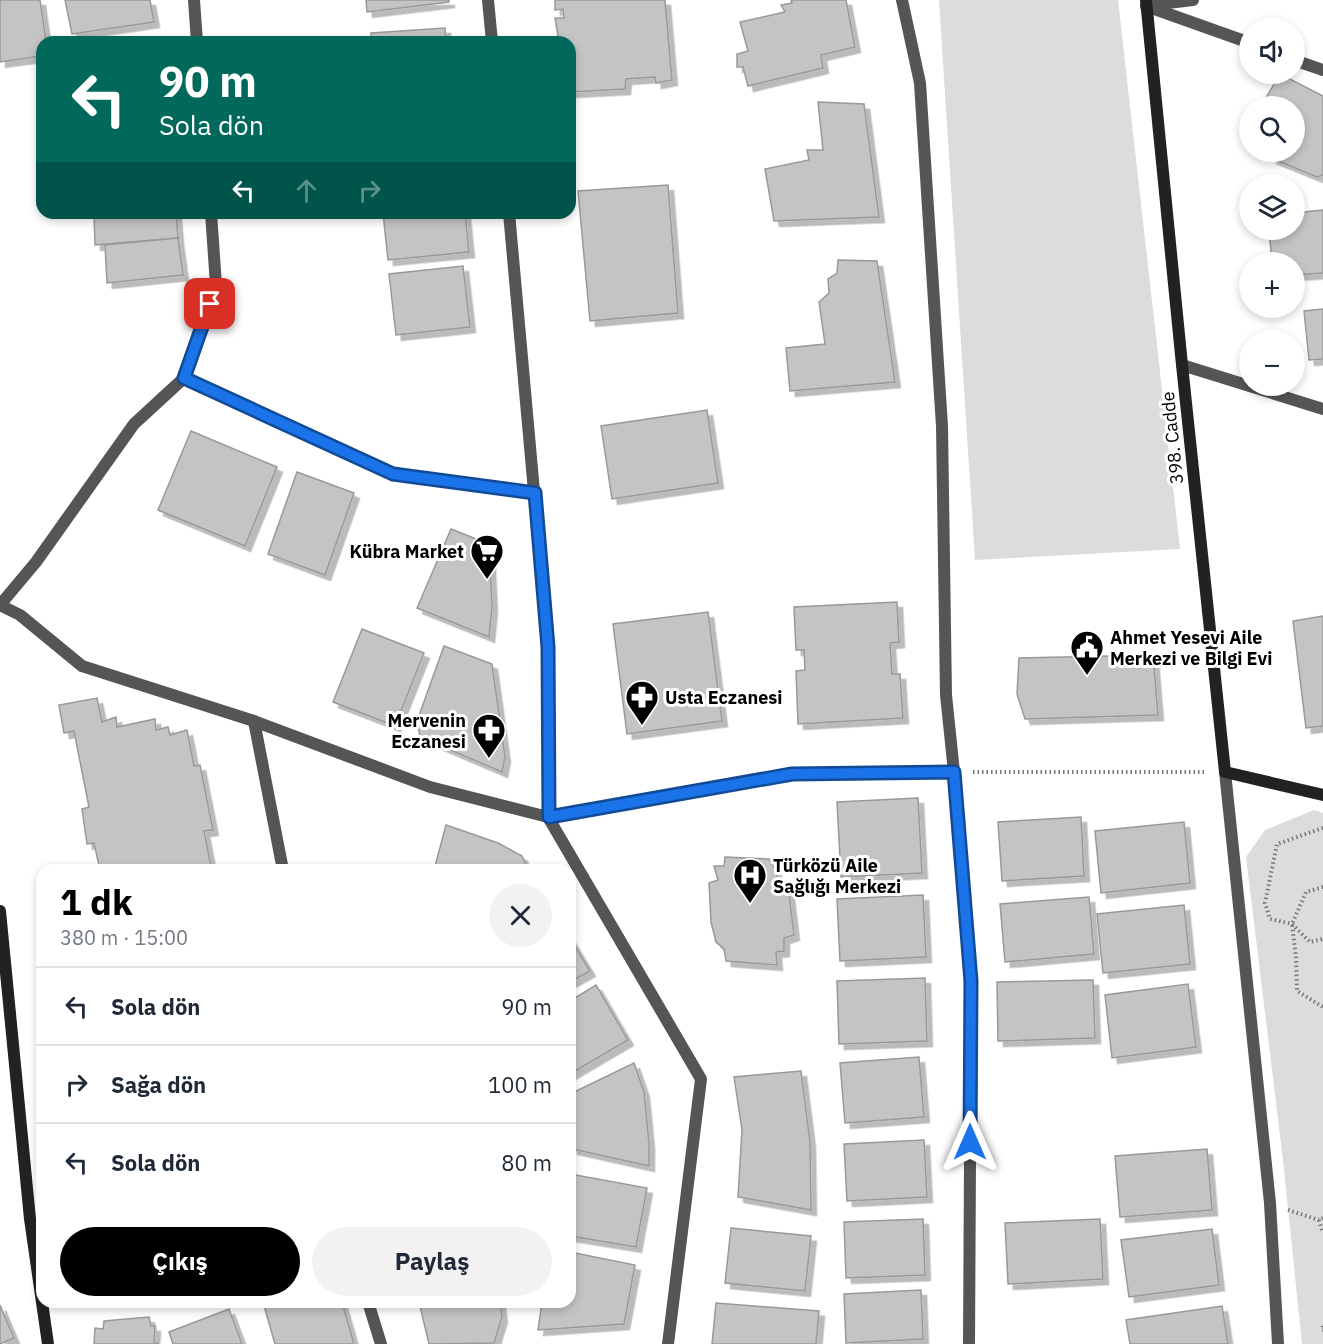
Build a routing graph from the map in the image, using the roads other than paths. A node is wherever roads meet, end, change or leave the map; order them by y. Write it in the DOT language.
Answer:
graph roads {
  1 [pos="194,0"];
  2 [pos="488,0"];
  3 [pos="902,0"];
  4 [pos="1193,0"];
  5 [pos="1146,3"];
  6 [pos="197,36"];
  7 [pos="491,36"];
  8 [pos="1239,40"];
  9 [pos="1305,64"];
  10 [pos="1323,70"];
  11 [pos="211,219"];
  12 [pos="510,219"];
  13 [pos="1182,365"];
  14 [pos="184,378"];
  15 [pos="1323,409"];
  16 [pos="535,493"];
  17 [pos="0,604"];
  18 [pos="254,721"];
  19 [pos="954,772"];
  20 [pos="1225,772"];
  21 [pos="1323,795"];
  22 [pos="549,817"];
  23 [pos="282,864"];
  24 [pos="0,911"];
  25 [pos="36,1261"];
  26 [pos="43,1308"];
  27 [pos="370,1308"];
  28 [pos="48,1344"];
  29 [pos="381,1344"];
  30 [pos="668,1344"];
  31 [pos="969,1344"];
  32 [pos="1278,1344"];
  1 -- 6 [label="street"];
  2 -- 7 [label="street"];
  3 -- 19 [label="street"];
  4 -- 5 [label="street"];
  5 -- 8 [label="street"];
  5 -- 13 [label="street, 398. Cadde"];
  9 -- 10 [label="street"];
  11 -- 14 [label="street"];
  12 -- 16 [label="street"];
  13 -- 15 [label="street"];
  13 -- 20 [label="street, 398. Cadde"];
  14 -- 16 [label="street"];
  14 -- 17 [label="street"];
  16 -- 22 [label="street"];
  17 -- 18 [label="street"];
  18 -- 22 [label="street"];
  18 -- 23 [label="street"];
  19 -- 22 [label="street"];
  19 -- 31 [label="street"];
  20 -- 21 [label="street"];
  20 -- 32 [label="street"];
  22 -- 30 [label="street"];
  24 -- 25 [label="street"];
  26 -- 28 [label="street"];
  27 -- 29 [label="street"];
}
